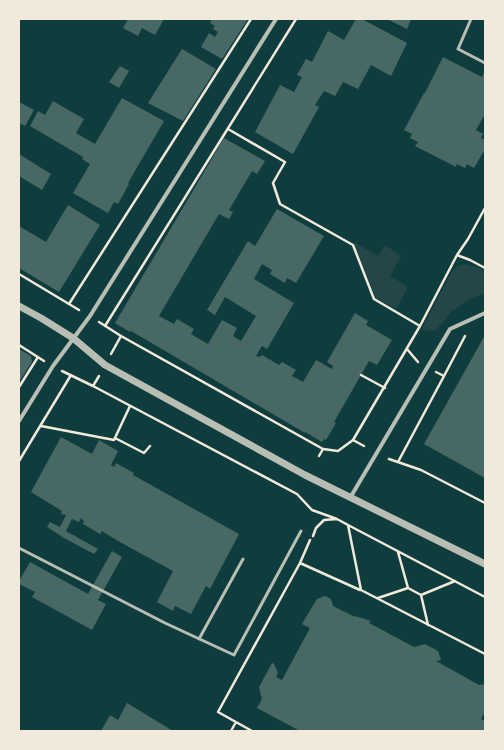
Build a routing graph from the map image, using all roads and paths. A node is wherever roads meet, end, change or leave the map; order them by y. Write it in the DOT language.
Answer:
graph roads {
  1 [pos="251,19"];
  2 [pos="276,19"];
  3 [pos="296,19"];
  4 [pos="471,19"];
  5 [pos="485,63"];
  6 [pos="228,129"];
  7 [pos="485,208"];
  8 [pos="457,255"];
  9 [pos="485,268"];
  10 [pos="19,274"];
  11 [pos="19,306"];
  12 [pos="485,313"];
  13 [pos="105,326"];
  14 [pos="420,326"];
  15 [pos="466,335"];
  16 [pos="73,338"];
  17 [pos="19,345"];
  18 [pos="105,365"];
  19 [pos="361,375"];
  20 [pos="444,376"];
  21 [pos="93,386"];
  22 [pos="19,387"];
  23 [pos="384,388"];
  24 [pos="130,406"];
  25 [pos="19,421"];
  26 [pos="40,426"];
  27 [pos="115,438"];
  28 [pos="353,440"];
  29 [pos="150,446"];
  30 [pos="364,446"];
  31 [pos="323,449"];
  32 [pos="319,456"];
  33 [pos="389,459"];
  34 [pos="19,461"];
  35 [pos="299,490"];
  36 [pos="297,494"];
  37 [pos="350,498"];
  38 [pos="485,503"];
  39 [pos="337,519"];
  40 [pos="348,525"];
  41 [pos="301,530"];
  42 [pos="19,548"];
  43 [pos="398,551"];
  44 [pos="243,559"];
  45 [pos="300,562"];
  46 [pos="485,564"];
  47 [pos="456,581"];
  48 [pos="408,588"];
  49 [pos="361,590"];
  50 [pos="421,595"];
  51 [pos="485,597"];
  52 [pos="377,598"];
  53 [pos="428,625"];
  54 [pos="199,639"];
  55 [pos="485,654"];
  56 [pos="236,722"];
  57 [pos="231,731"];
  58 [pos="252,731"];
  1 -- 10 [label="path"];
  2 -- 16 [label="street"];
  3 -- 6 [label="path"];
  4 -- 5 [label="lane"];
  6 -- 13 [label="path"];
  6 -- 14 [label="path"];
  7 -- 8 [label="path"];
  8 -- 9 [label="path"];
  8 -- 14 [label="path"];
  11 -- 16 [label="street"];
  12 -- 37 [label="street"];
  14 -- 23 [label="path"];
  15 -- 20 [label="path"];
  16 -- 18 [label="street"];
  16 -- 25 [label="street"];
  17 -- 22 [label="path"];
  18 -- 21 [label="path"];
  18 -- 31 [label="path"];
  18 -- 37 [label="street"];
  19 -- 23 [label="path"];
  21 -- 24 [label="path"];
  21 -- 26 [label="path"];
  23 -- 28 [label="path"];
  24 -- 27 [label="path"];
  24 -- 36 [label="path"];
  26 -- 27 [label="path"];
  26 -- 34 [label="path"];
  27 -- 29 [label="path"];
  28 -- 30 [label="path"];
  28 -- 31 [label="path"];
  31 -- 32 [label="path"];
  33 -- 38 [label="path"];
  35 -- 36 [label="path"];
  36 -- 39 [label="path"];
  37 -- 46 [label="street"];
  39 -- 40 [label="path"];
  39 -- 45 [label="path"];
  40 -- 43 [label="path"];
  40 -- 49 [label="path"];
  41 -- 54 [label="lane"];
  42 -- 54 [label="lane"];
  43 -- 47 [label="path"];
  43 -- 48 [label="path"];
  44 -- 54 [label="lane"];
  45 -- 49 [label="path"];
  45 -- 56 [label="path"];
  47 -- 50 [label="path"];
  47 -- 51 [label="path"];
  48 -- 50 [label="path"];
  48 -- 52 [label="path"];
  49 -- 52 [label="path"];
  50 -- 53 [label="path"];
  52 -- 53 [label="path"];
  53 -- 55 [label="path"];
  56 -- 57 [label="path"];
  56 -- 58 [label="path"];
}
